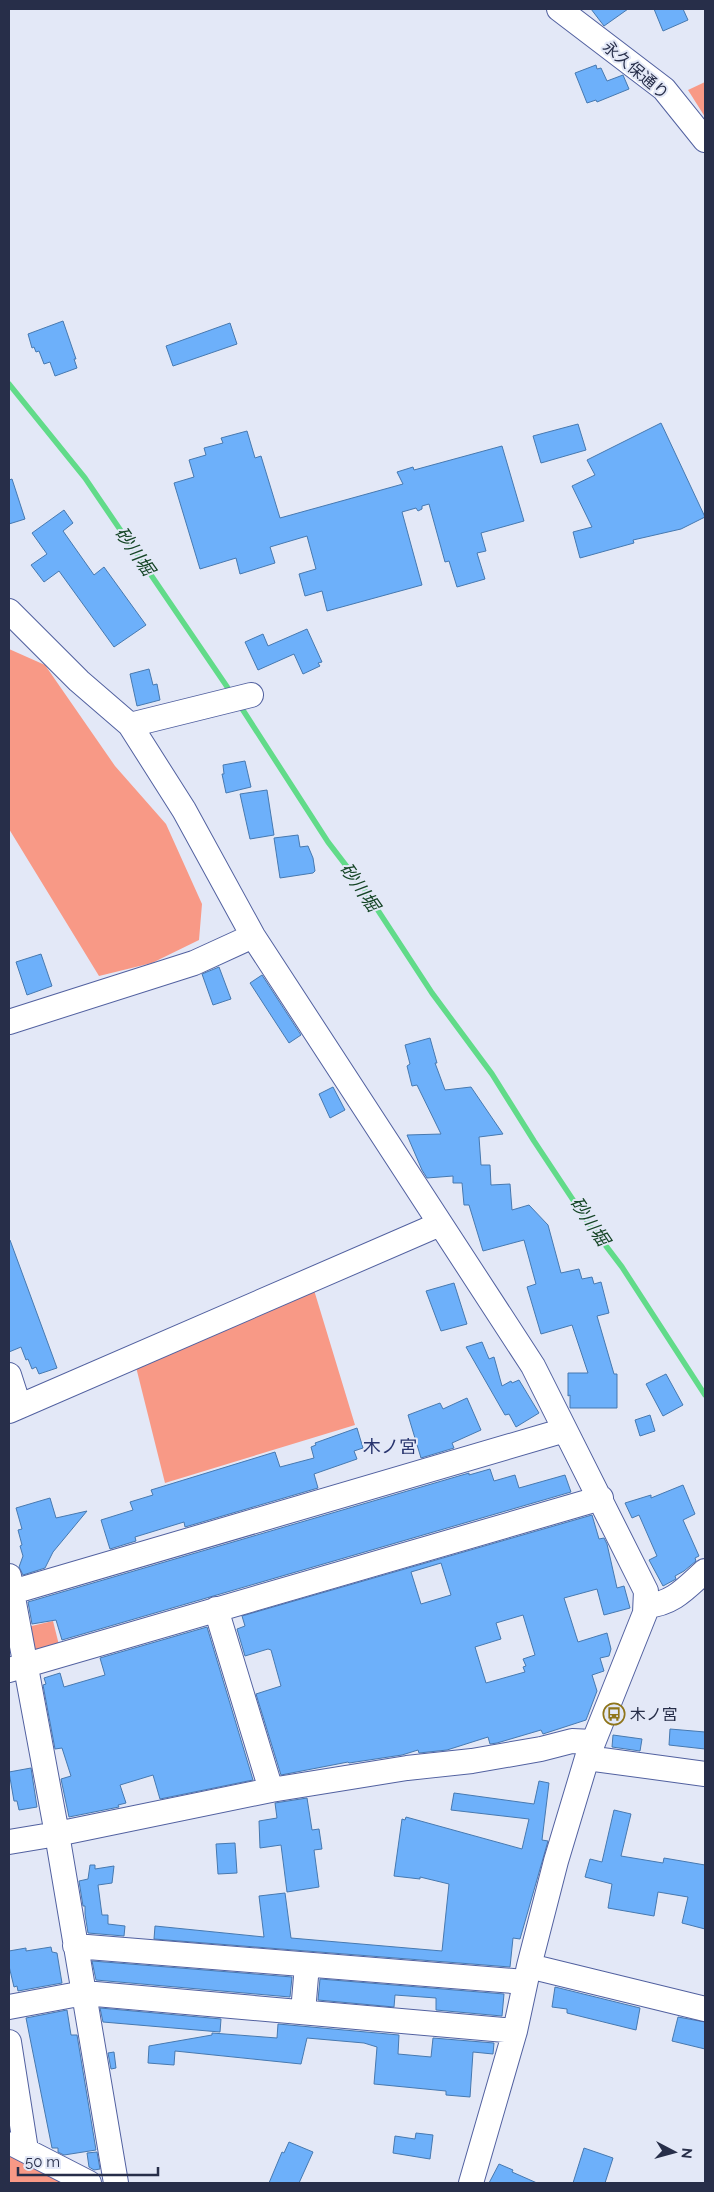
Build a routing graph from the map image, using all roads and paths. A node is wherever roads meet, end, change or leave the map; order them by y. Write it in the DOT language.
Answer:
graph roads {
  1 [pos="559,9"];
  2 [pos="705,140"];
  3 [pos="9,612"];
  4 [pos="251,695"];
  5 [pos="130,725"];
  6 [pos="253,936"];
  7 [pos="9,1022"];
  8 [pos="440,1224"];
  9 [pos="9,1375"];
  10 [pos="14,1409"];
  11 [pos="565,1430"];
  12 [pos="601,1498"];
  13 [pos="705,1571"];
  14 [pos="10,1587"];
  15 [pos="646,1606"];
  16 [pos="216,1609"];
  17 [pos="17,1668"];
  18 [pos="590,1750"];
  19 [pos="705,1774"];
  20 [pos="271,1790"];
  21 [pos="57,1834"];
  22 [pos="9,1842"];
  23 [pos="75,1946"];
  24 [pos="307,1965"];
  25 [pos="527,1974"];
  26 [pos="84,1993"];
  27 [pos="9,2007"];
  28 [pos="705,2009"];
  29 [pos="303,2012"];
  30 [pos="515,2031"];
  31 [pos="9,2042"];
  32 [pos="17,2146"];
  33 [pos="89,2183"];
  34 [pos="116,2183"];
  35 [pos="471,2183"];
  1 -- 2 [label="street, 永久保通り"];
  3 -- 5 [label="street"];
  4 -- 5 [label="street"];
  5 -- 6 [label="street"];
  6 -- 7 [label="street"];
  6 -- 8 [label="street"];
  8 -- 10 [label="street"];
  8 -- 11 [label="street"];
  9 -- 10 [label="street"];
  11 -- 12 [label="street"];
  11 -- 14 [label="street"];
  12 -- 15 [label="street"];
  12 -- 16 [label="street"];
  13 -- 15 [label="street"];
  14 -- 17 [label="street"];
  15 -- 18 [label="street"];
  16 -- 17 [label="street"];
  16 -- 20 [label="street"];
  17 -- 21 [label="street"];
  18 -- 19 [label="street"];
  18 -- 20 [label="street"];
  18 -- 25 [label="street"];
  20 -- 21 [label="street"];
  21 -- 22 [label="street"];
  21 -- 23 [label="street"];
  23 -- 24 [label="street"];
  23 -- 26 [label="street"];
  24 -- 25 [label="street"];
  24 -- 29 [label="street"];
  25 -- 28 [label="street"];
  25 -- 30 [label="street"];
  26 -- 27 [label="street"];
  26 -- 29 [label="street"];
  26 -- 34 [label="street"];
  29 -- 30 [label="street"];
  30 -- 35 [label="street"];
  31 -- 32 [label="street"];
  32 -- 33 [label="street"];
}
